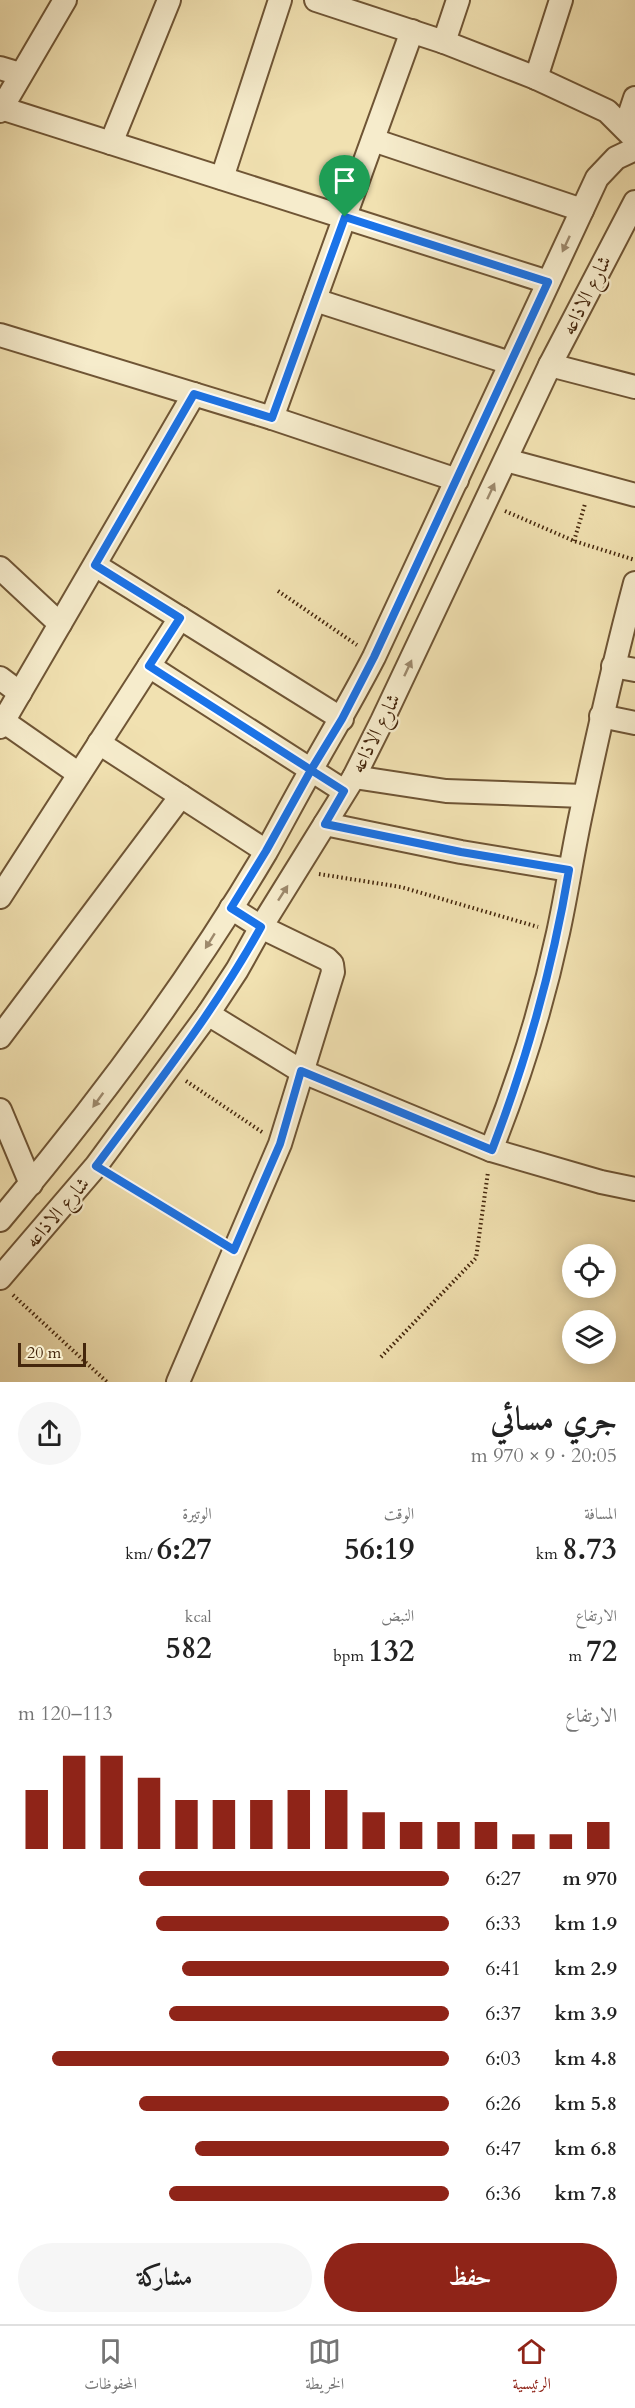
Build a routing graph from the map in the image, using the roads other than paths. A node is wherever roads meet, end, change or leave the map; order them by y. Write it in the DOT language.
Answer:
graph roads {
  1 [pos="65,0"];
  2 [pos="168,0"];
  3 [pos="280,0"];
  4 [pos="316,0"];
  5 [pos="458,0"];
  6 [pos="561,0"];
  7 [pos="358,6"];
  8 [pos="412,31"];
  9 [pos="444,42"];
  10 [pos="10,71"];
  11 [pos="536,78"];
  12 [pos="635,98"];
  13 [pos="1,110"];
  14 [pos="630,134"];
  15 [pos="373,140"];
  16 [pos="111,143"];
  17 [pos="635,149"];
  18 [pos="222,178"];
  19 [pos="635,202"];
  20 [pos="582,210"];
  21 [pos="345,217"];
  22 [pos="548,282"];
  23 [pos="315,300"];
  24 [pos="0,335"];
  25 [pos="510,363"];
  26 [pos="550,365"];
  27 [pos="635,387"];
  28 [pos="194,394"];
  29 [pos="272,418"];
  30 [pos="506,460"];
  31 [pos="457,480"];
  32 [pos="635,495"];
  33 [pos="95,565"];
  34 [pos="0,568"];
  35 [pos="635,583"];
  36 [pos="180,618"];
  37 [pos="60,624"];
  38 [pos="149,666"];
  39 [pos="613,666"];
  40 [pos="635,670"];
  41 [pos="0,678"];
  42 [pos="20,693"];
  43 [pos="601,716"];
  44 [pos="342,719"];
  45 [pos="635,723"];
  46 [pos="2,724"];
  47 [pos="99,743"];
  48 [pos="311,770"];
  49 [pos="80,774"];
  50 [pos="349,784"];
  51 [pos="181,796"];
  52 [pos="584,796"];
  53 [pos="325,824"];
  54 [pos="266,851"];
  55 [pos="569,870"];
  56 [pos="0,897"];
  57 [pos="231,908"];
  58 [pos="261,927"];
  59 [pos="208,1014"];
  60 [pos="0,1037"];
  61 [pos="301,1071"];
  62 [pos="0,1110"];
  63 [pos="492,1150"];
  64 [pos="31,1184"];
  65 [pos="635,1189"];
  66 [pos="0,1220"];
  67 [pos="4,1284"];
  68 [pos="178,1382"];
  1 -- 10 [label="street"];
  2 -- 16 [label="street"];
  3 -- 18 [label="street"];
  4 -- 7 [label="street"];
  5 -- 9 [label="street"];
  6 -- 11 [label="street"];
  7 -- 8 [label="street"];
  8 -- 9 [label="street"];
  8 -- 15 [label="street"];
  9 -- 11 [label="street"];
  10 -- 13 [label="street"];
  11 -- 14 [label="street"];
  12 -- 14 [label="street"];
  13 -- 16 [label="street"];
  15 -- 20 [label="street"];
  15 -- 21 [label="street"];
  16 -- 18 [label="street"];
  17 -- 20 [label="street, شارع الاذاعه"];
  18 -- 21 [label="street"];
  19 -- 26 [label="street, شارع الاذاعه"];
  20 -- 22 [label="street, شارع الاذاعه, one-way"];
  21 -- 22 [label="street"];
  21 -- 23 [label="street"];
  22 -- 25 [label="street, شارع الاذاعه"];
  23 -- 25 [label="street"];
  23 -- 29 [label="street"];
  24 -- 28 [label="street"];
  25 -- 31 [label="street, شارع الاذاعه"];
  26 -- 27 [label="street"];
  26 -- 30 [label="street, شارع الاذاعه"];
  28 -- 29 [label="street"];
  28 -- 33 [label="street"];
  29 -- 31 [label="street"];
  30 -- 32 [label="street"];
  50 -- 30 [label="street, شارع الاذاعه, one-way"];
  31 -- 44 [label="street, شارع الاذاعه"];
  33 -- 36 [label="street"];
  33 -- 37 [label="street"];
  34 -- 37 [label="street"];
  35 -- 39 [label="street"];
  36 -- 38 [label="street"];
  36 -- 44 [label="street"];
  37 -- 42 [label="street"];
  38 -- 47 [label="street"];
  38 -- 48 [label="street"];
  39 -- 40 [label="street"];
  39 -- 43 [label="street"];
  41 -- 42 [label="street"];
  42 -- 46 [label="street"];
  43 -- 45 [label="street"];
  43 -- 52 [label="street"];
  44 -- 48 [label="street, شارع الاذاعه"];
  46 -- 49 [label="street"];
  47 -- 49 [label="street"];
  47 -- 51 [label="street"];
  48 -- 50 [label="street"];
  48 -- 54 [label="street, شارع الاذاعه"];
  49 -- 56 [label="street"];
  50 -- 52 [label="street"];
  50 -- 53 [label="street, شارع الاذاعه"];
  51 -- 54 [label="street"];
  51 -- 60 [label="street"];
  52 -- 55 [label="street"];
  53 -- 55 [label="street"];
  58 -- 53 [label="street, شارع الاذاعه, one-way"];
  54 -- 57 [label="street, شارع الاذاعه"];
  55 -- 63 [label="street"];
  57 -- 58 [label="street"];
  57 -- 64 [label="street, شارع الاذاعه, one-way"];
  58 -- 59 [label="street, شارع الاذاعه"];
  58 -- 61 [label="street"];
  59 -- 61 [label="street"];
  59 -- 67 [label="street, شارع الاذاعه"];
  61 -- 63 [label="street"];
  61 -- 68 [label="street"];
  62 -- 64 [label="street"];
  63 -- 65 [label="street"];
  64 -- 66 [label="street, شارع الاذاعه"];
}
